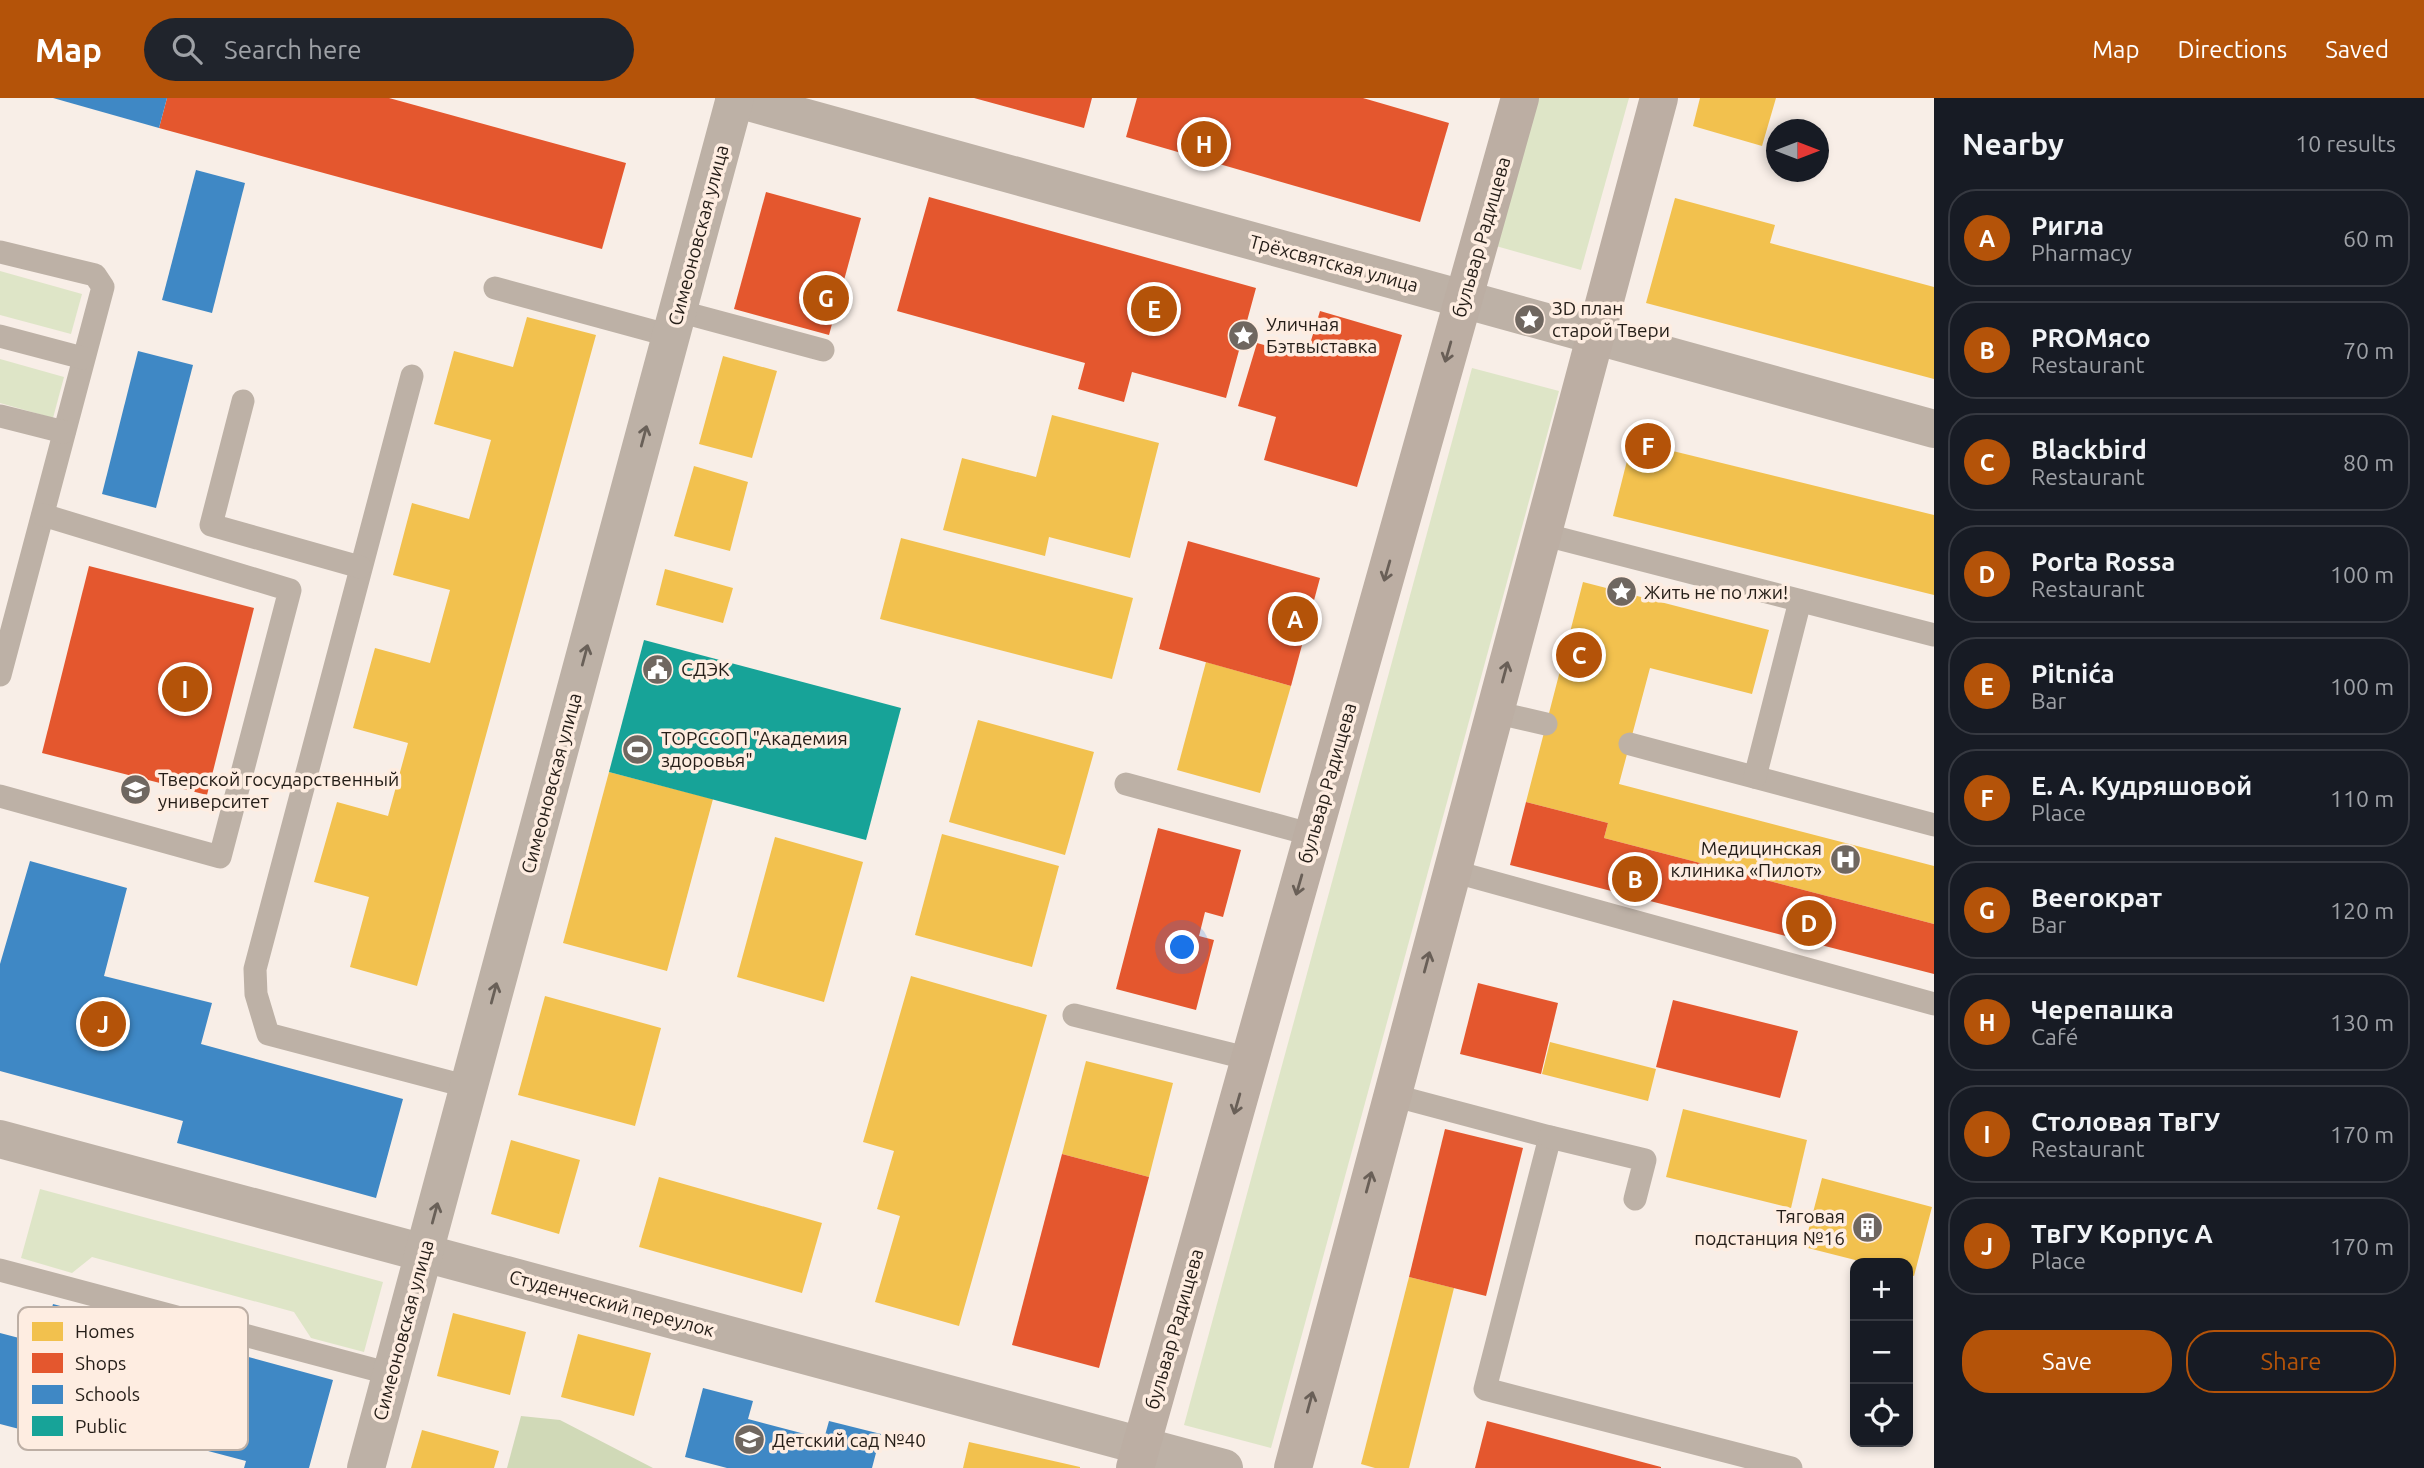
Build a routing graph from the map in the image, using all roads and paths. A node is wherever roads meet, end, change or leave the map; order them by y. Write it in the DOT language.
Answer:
graph roads {
  1 [pos="735,98"];
  2 [pos="1520,98"];
  3 [pos="1658,98"];
  4 [pos="0,252"];
  5 [pos="495,288"];
  6 [pos="1463,299"];
  7 [pos="674,323"];
  8 [pos="1595,335"];
  9 [pos="0,336"];
  10 [pos="823,350"];
  11 [pos="83,358"];
  12 [pos="412,376"];
  13 [pos="243,401"];
  14 [pos="0,416"];
  15 [pos="1934,429"];
  16 [pos="64,432"];
  17 [pos="43,515"];
  18 [pos="1542,534"];
  19 [pos="360,568"];
  20 [pos="1800,601"];
  21 [pos="1934,635"];
  22 [pos="0,675"];
  23 [pos="1494,712"];
  24 [pos="1546,724"];
  25 [pos="1630,744"];
  26 [pos="1755,777"];
  27 [pos="1126,784"];
  28 [pos="0,796"];
  29 [pos="1934,825"];
  30 [pos="1313,835"];
  31 [pos="1451,871"];
  32 [pos="1934,1003"];
  33 [pos="1074,1015"];
  34 [pos="1250,1059"];
  35 [pos="468,1087"];
  36 [pos="1392,1095"];
  37 [pos="1550,1137"];
  38 [pos="0,1139"];
  39 [pos="1634,1199"];
  40 [pos="424,1253"];
  41 [pos="0,1270"];
  42 [pos="139,1307"];
  43 [pos="248,1336"];
  44 [pos="391,1374"];
  45 [pos="1138,1457"];
  46 [pos="366,1468"];
  47 [pos="1224,1468"];
  48 [pos="1293,1468"];
  49 [pos="1791,1468"];
  1 -- 6 [label="street, Трёхсвятская улица"];
  1 -- 7 [label="street, Симеоновская улица"];
  2 -- 6 [label="street, бульвар Радищева"];
  3 -- 8 [label="street"];
  4 -- 11 [label="lane"];
  5 -- 7 [label="lane"];
  6 -- 8 [label="street, Трёхсвятская улица"];
  6 -- 30 [label="street, бульвар Радищева, one-way"];
  7 -- 10 [label="lane"];
  35 -- 7 [label="street, Симеоновская улица, one-way"];
  8 -- 15 [label="street, Трёхсвятская улица"];
  8 -- 18 [label="street"];
  9 -- 11 [label="lane"];
  11 -- 16 [label="lane"];
  12 -- 19 [label="lane"];
  13 -- 19 [label="lane"];
  14 -- 16 [label="lane"];
  16 -- 17 [label="lane"];
  17 -- 22 [label="lane"];
  17 -- 28 [label="lane"];
  18 -- 20 [label="lane"];
  23 -- 18 [label="street, one-way"];
  19 -- 35 [label="lane"];
  20 -- 21 [label="lane"];
  20 -- 26 [label="lane"];
  23 -- 24 [label="lane"];
  23 -- 31 [label="street"];
  25 -- 26 [label="lane"];
  26 -- 29 [label="lane"];
  27 -- 30 [label="lane"];
  30 -- 34 [label="street, бульвар Радищева, one-way"];
  31 -- 32 [label="lane"];
  36 -- 31 [label="street, one-way"];
  33 -- 34 [label="lane"];
  34 -- 45 [label="street, бульвар Радищева, one-way"];
  40 -- 35 [label="street, Симеоновская улица, one-way"];
  36 -- 37 [label="lane"];
  48 -- 36 [label="street, one-way"];
  37 -- 39 [label="lane"];
  37 -- 49 [label="lane"];
  38 -- 40 [label="street, Студенческий переулок"];
  40 -- 44 [label="street, Симеоновская улица"];
  40 -- 45 [label="street, Студенческий переулок"];
  41 -- 42 [label="lane"];
  43 -- 44 [label="lane"];
  44 -- 46 [label="street, Симеоновская улица"];
  45 -- 47 [label="street, Студенческий переулок"];
}
